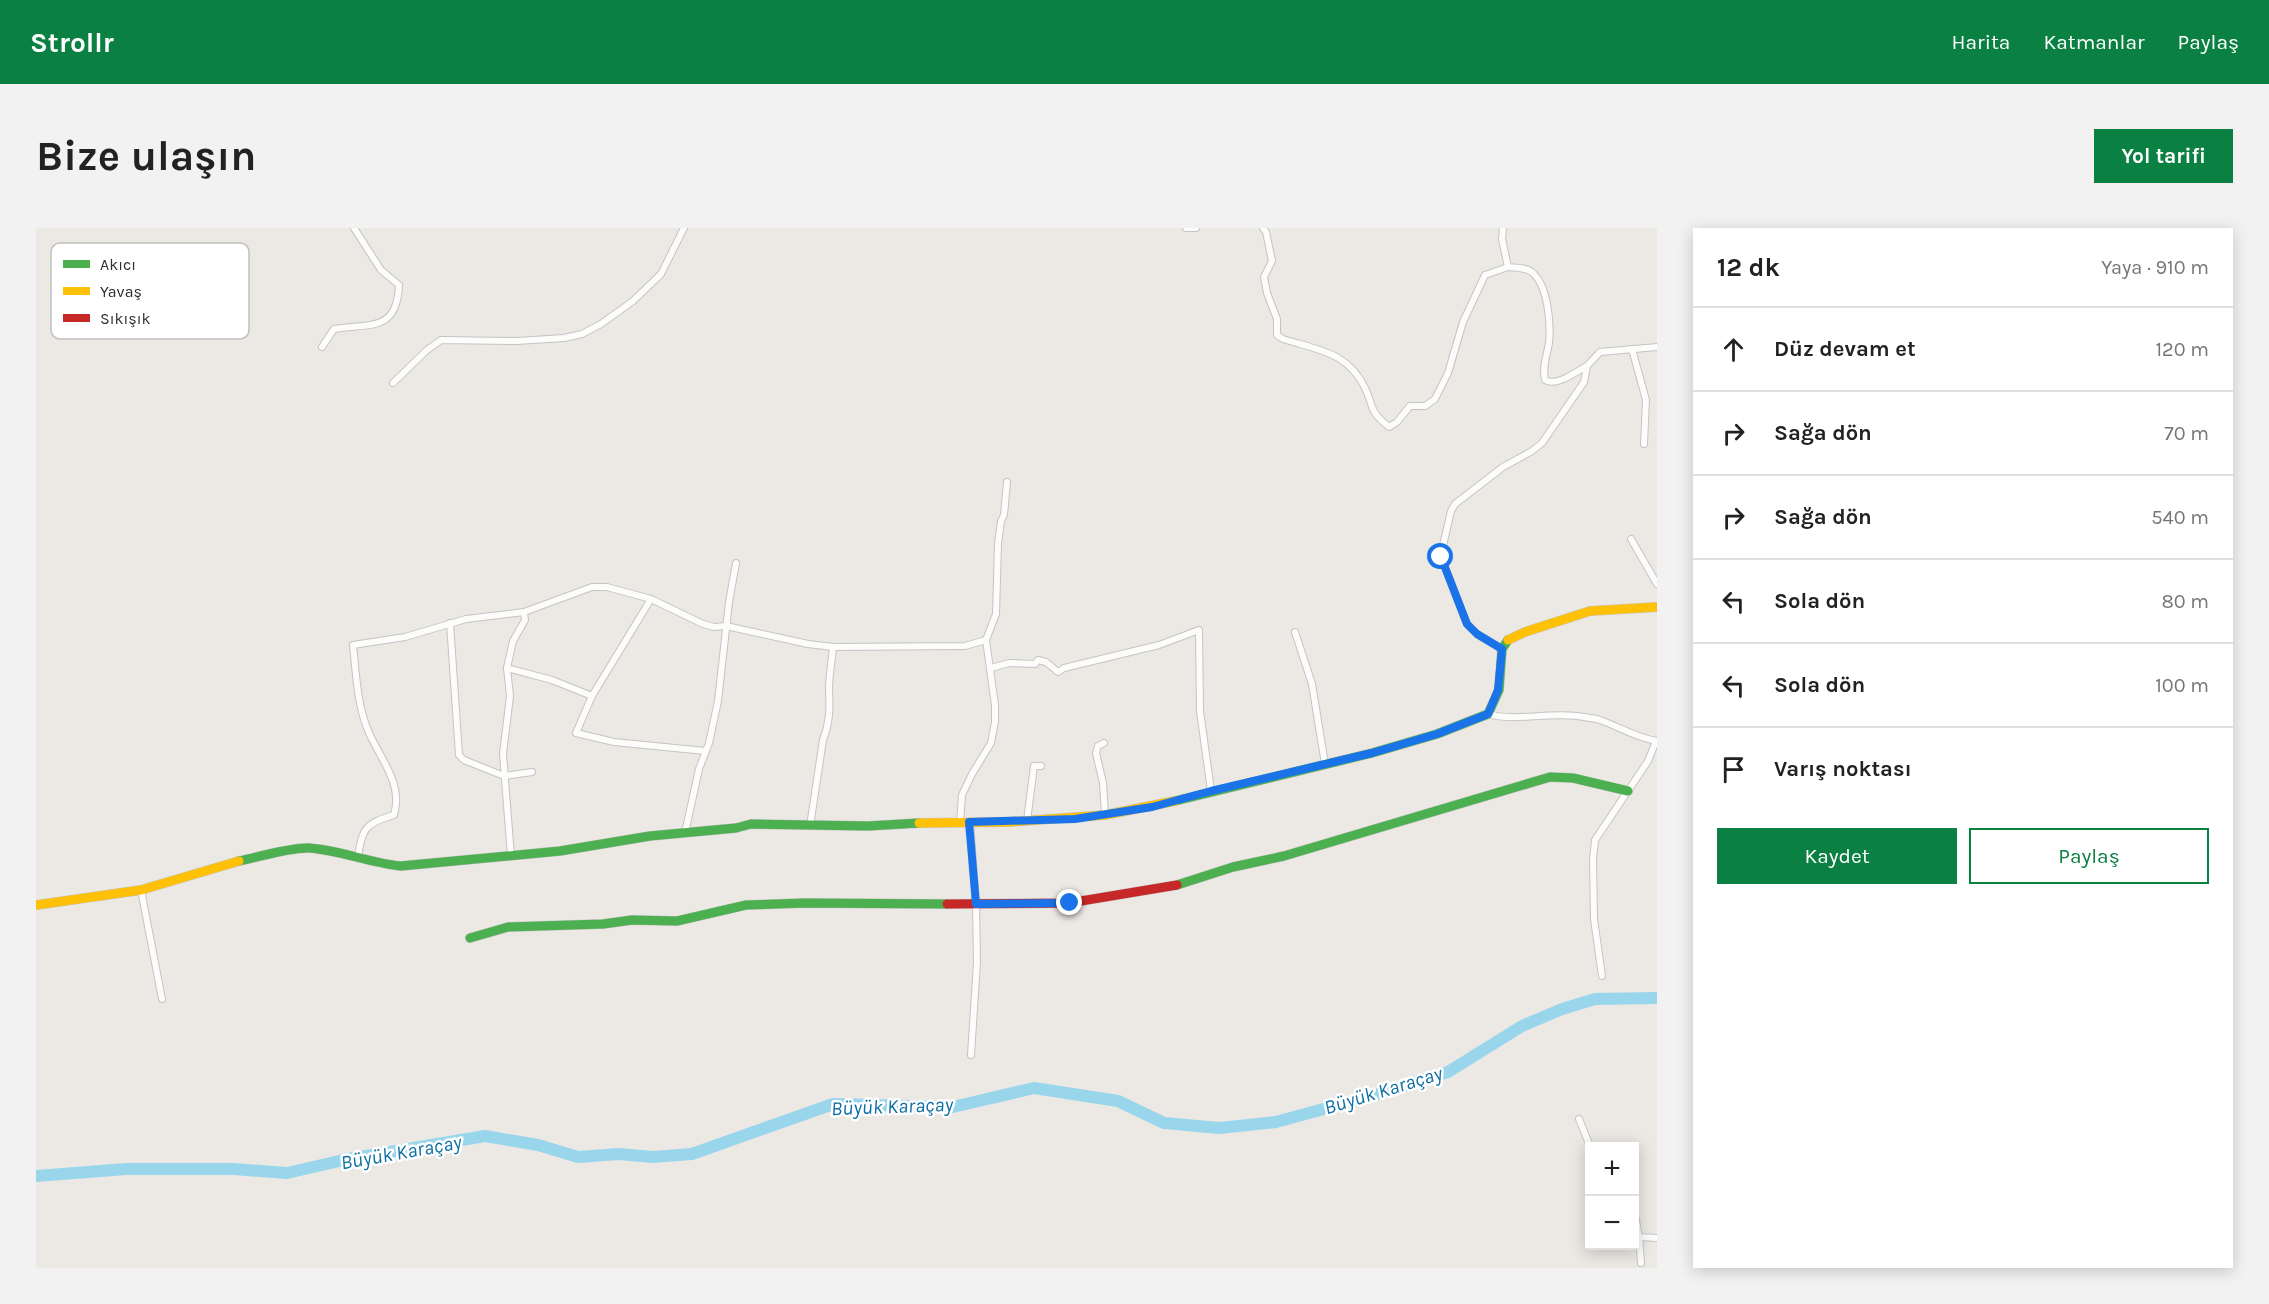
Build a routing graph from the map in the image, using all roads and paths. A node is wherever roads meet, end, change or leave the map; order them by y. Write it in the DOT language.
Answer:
graph roads {
  1 [pos="354,228"];
  2 [pos="684,228"];
  3 [pos="1186,228"];
  4 [pos="1196,228"];
  5 [pos="1263,228"];
  6 [pos="1503,228"];
  7 [pos="1508,267"];
  8 [pos="322,347"];
  9 [pos="1657,347"];
  10 [pos="1632,349"];
  11 [pos="1587,366"];
  12 [pos="393,384"];
  13 [pos="1644,444"];
  14 [pos="1007,482"];
  15 [pos="1631,539"];
  16 [pos="736,563"];
  17 [pos="1657,584"];
  18 [pos="651,599"];
  19 [pos="1657,607"];
  20 [pos="524,612"];
  21 [pos="450,623"];
  22 [pos="726,626"];
  23 [pos="1296,632"];
  24 [pos="986,640"];
  25 [pos="833,646"];
  26 [pos="1502,649"];
  27 [pos="507,668"];
  28 [pos="990,668"];
  29 [pos="592,696"];
  30 [pos="1488,714"];
  31 [pos="1657,741"];
  32 [pos="1104,743"];
  33 [pos="705,751"];
  34 [pos="1325,764"];
  35 [pos="1041,766"];
  36 [pos="532,772"];
  37 [pos="504,776"];
  38 [pos="1211,791"];
  39 [pos="1628,791"];
  40 [pos="1105,815"];
  41 [pos="1028,821"];
  42 [pos="965,822"];
  43 [pos="810,826"];
  44 [pos="685,833"];
  45 [pos="512,856"];
  46 [pos="358,857"];
  47 [pos="141,890"];
  48 [pos="976,904"];
  49 [pos="36,905"];
  50 [pos="470,938"];
  51 [pos="1602,976"];
  52 [pos="162,999"];
  53 [pos="971,1055"];
  54 [pos="1579,1119"];
  55 [pos="1588,1142"];
  56 [pos="1639,1237"];
  57 [pos="1657,1238"];
  58 [pos="1641,1263"];
  1 -- 8 [label="street"];
  2 -- 12 [label="street"];
  3 -- 4 [label="street"];
  5 -- 7 [label="street"];
  6 -- 7 [label="street"];
  7 -- 11 [label="street"];
  9 -- 10 [label="street"];
  10 -- 11 [label="street"];
  10 -- 13 [label="street"];
  11 -- 26 [label="street"];
  14 -- 24 [label="street"];
  15 -- 17 [label="street"];
  16 -- 22 [label="street"];
  18 -- 20 [label="street"];
  18 -- 22 [label="street"];
  18 -- 29 [label="street"];
  19 -- 26 [label="street"];
  20 -- 21 [label="street"];
  20 -- 27 [label="street"];
  21 -- 37 [label="street"];
  21 -- 46 [label="street"];
  22 -- 25 [label="street"];
  22 -- 33 [label="street"];
  23 -- 34 [label="street"];
  24 -- 25 [label="street"];
  24 -- 28 [label="street"];
  25 -- 43 [label="street"];
  26 -- 30 [label="street"];
  27 -- 29 [label="street"];
  27 -- 37 [label="street"];
  28 -- 38 [label="street"];
  28 -- 42 [label="street"];
  29 -- 33 [label="street"];
  30 -- 31 [label="street"];
  30 -- 34 [label="street"];
  31 -- 39 [label="street"];
  32 -- 40 [label="street"];
  33 -- 44 [label="street"];
  34 -- 38 [label="street"];
  35 -- 41 [label="street"];
  36 -- 37 [label="street"];
  37 -- 45 [label="street"];
  38 -- 40 [label="street"];
  39 -- 48 [label="street"];
  39 -- 51 [label="street"];
  40 -- 41 [label="street"];
  41 -- 42 [label="street"];
  42 -- 43 [label="street"];
  42 -- 48 [label="street"];
  43 -- 44 [label="street"];
  44 -- 45 [label="street"];
  45 -- 46 [label="street"];
  46 -- 47 [label="street"];
  47 -- 49 [label="street"];
  47 -- 52 [label="street"];
  48 -- 50 [label="street"];
  48 -- 53 [label="street"];
  54 -- 55 [label="street"];
  56 -- 57 [label="street"];
  56 -- 58 [label="street"];
}
